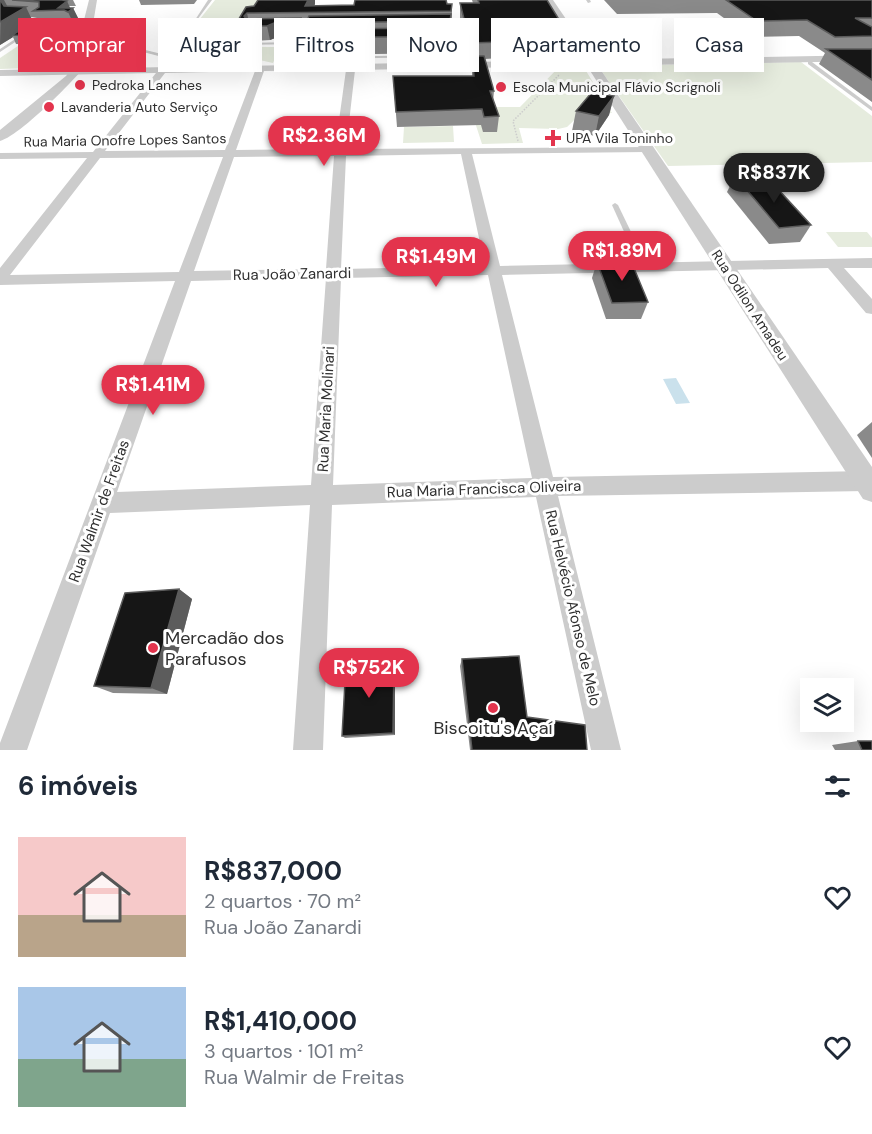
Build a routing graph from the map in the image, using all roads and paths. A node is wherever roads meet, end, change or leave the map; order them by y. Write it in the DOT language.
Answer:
graph roads {
  1 [pos="93,0"];
  2 [pos="210,0"];
  3 [pos="549,0"];
  4 [pos="89,18"];
  5 [pos="197,18"];
  6 [pos="561,18"];
  7 [pos="13,19"];
  8 [pos="18,19"];
  9 [pos="18,40"];
  10 [pos="0,51"];
  11 [pos="872,58"];
  12 [pos="808,61"];
  13 [pos="662,63"];
  14 [pos="491,66"];
  15 [pos="375,68"];
  16 [pos="38,72"];
  17 [pos="74,72"];
  18 [pos="160,72"];
  19 [pos="259,72"];
  20 [pos="350,72"];
  21 [pos="566,72"];
  22 [pos="588,72"];
  23 [pos="0,73"];
  24 [pos="872,109"];
  25 [pos="0,137"];
  26 [pos="647,149"];
  27 [pos="520,150"];
  28 [pos="466,151"];
  29 [pos="340,152"];
  30 [pos="229,154"];
  31 [pos="97,155"];
  32 [pos="0,156"];
  33 [pos="615,205"];
  34 [pos="872,263"];
  35 [pos="832,264"];
  36 [pos="724,266"];
  37 [pos="644,267"];
  38 [pos="494,270"];
  39 [pos="333,273"];
  40 [pos="185,276"];
  41 [pos="0,279"];
  42 [pos="872,309"];
  43 [pos="869,485"];
  44 [pos="544,487"];
  45 [pos="322,494"];
  46 [pos="102,503"];
  47 [pos="12,750"];
  48 [pos="308,750"];
  49 [pos="606,750"];
  1 -- 4 [label="street"];
  2 -- 5 [label="lane"];
  3 -- 6 [label="street, Rua Odilon Amadeu"];
  7 -- 8 [label="lane"];
  9 -- 10 [label="lane"];
  11 -- 12 [label="street"];
  12 -- 13 [label="street"];
  12 -- 24 [label="lane"];
  14 -- 15 [label="street"];
  16 -- 23 [label="street"];
  17 -- 25 [label="street"];
  18 -- 31 [label="street"];
  19 -- 30 [label="street, Rua Walmir de Freitas"];
  20 -- 29 [label="street, Rua Maria Molinari"];
  21 -- 27 [label="path"];
  22 -- 26 [label="street, Rua Odilon Amadeu"];
  26 -- 27 [label="street, Rua Maria Onofre Lopes Santos"];
  26 -- 36 [label="street, Rua Odilon Amadeu"];
  27 -- 28 [label="street, Rua Maria Onofre Lopes Santos"];
  28 -- 29 [label="street, Rua Maria Onofre Lopes Santos"];
  28 -- 38 [label="street, Rua Helvécio Afonso de Melo"];
  29 -- 30 [label="street, Rua Maria Onofre Lopes Santos"];
  29 -- 39 [label="street, Rua Maria Molinari"];
  30 -- 31 [label="street, Rua Maria Onofre Lopes Santos"];
  30 -- 40 [label="street, Rua Walmir de Freitas"];
  31 -- 32 [label="street, Rua Maria Onofre Lopes Santos"];
  31 -- 41 [label="street"];
  33 -- 37 [label="lane"];
  34 -- 35 [label="street, Rua João Zanardi"];
  35 -- 36 [label="street, Rua João Zanardi"];
  35 -- 42 [label="street"];
  36 -- 37 [label="street, Rua João Zanardi"];
  36 -- 43 [label="street, Rua Odilon Amadeu"];
  37 -- 38 [label="street, Rua João Zanardi"];
  38 -- 39 [label="street, Rua João Zanardi"];
  38 -- 44 [label="street, Rua Helvécio Afonso de Melo"];
  39 -- 40 [label="street, Rua João Zanardi"];
  39 -- 45 [label="street, Rua Maria Molinari"];
  40 -- 41 [label="street, Rua João Zanardi"];
  40 -- 46 [label="street, Rua Walmir de Freitas"];
  43 -- 44 [label="street, Rua Maria Francisca Oliveira"];
  44 -- 45 [label="street, Rua Maria Francisca Oliveira"];
  44 -- 49 [label="street, Rua Helvécio Afonso de Melo"];
  45 -- 46 [label="street, Rua Maria Francisca Oliveira"];
  45 -- 48 [label="street, Rua Maria Molinari"];
  46 -- 47 [label="street, Rua Walmir de Freitas"];
}
